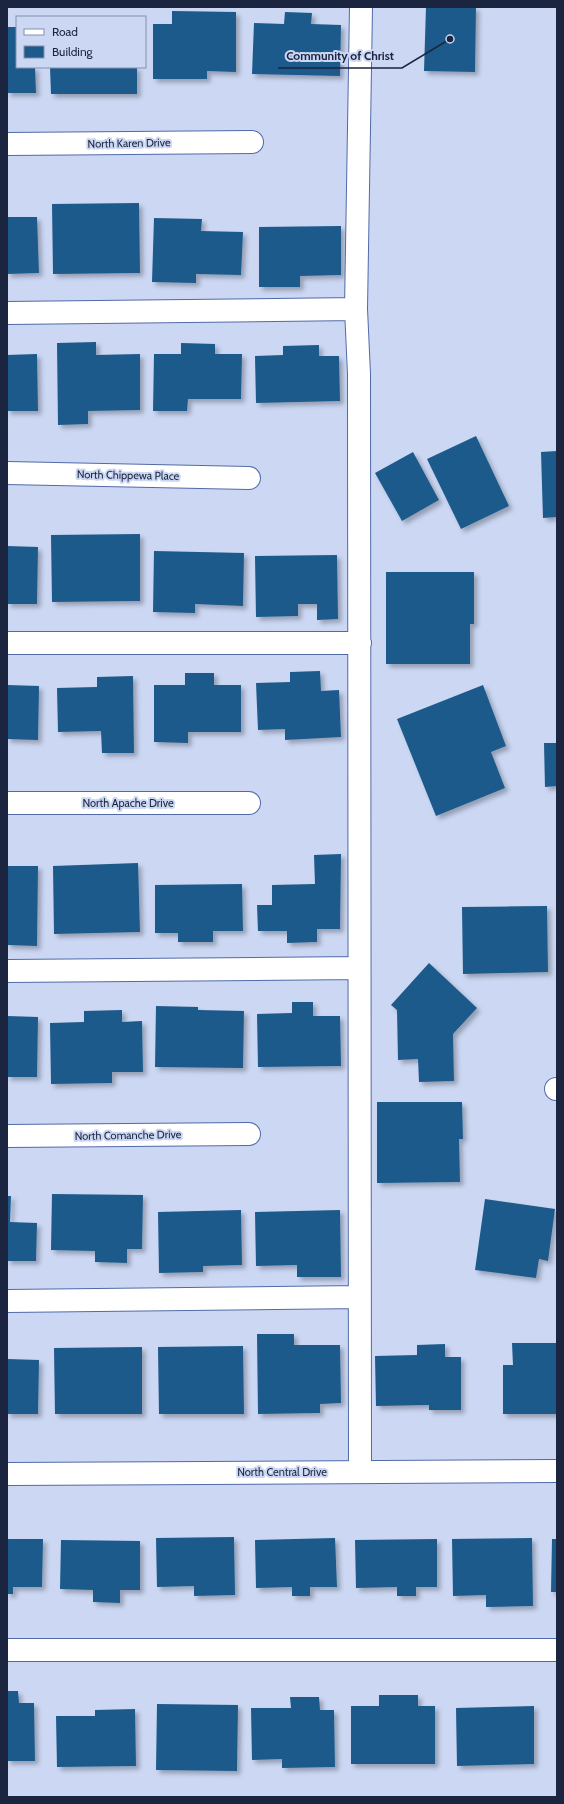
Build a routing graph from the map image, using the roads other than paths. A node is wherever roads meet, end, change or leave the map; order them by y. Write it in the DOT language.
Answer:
graph roads {
  1 [pos="362,7"];
  2 [pos="252,142"];
  3 [pos="7,144"];
  4 [pos="356,309"];
  5 [pos="7,312"];
  6 [pos="7,473"];
  7 [pos="249,478"];
  8 [pos="7,643"];
  9 [pos="360,643"];
  10 [pos="7,803"];
  11 [pos="249,803"];
  12 [pos="359,968"];
  13 [pos="7,971"];
  14 [pos="249,1134"];
  15 [pos="7,1136"];
  16 [pos="359,1297"];
  17 [pos="7,1302"];
  18 [pos="557,1470"];
  19 [pos="360,1471"];
  20 [pos="7,1474"];
  21 [pos="7,1650"];
  22 [pos="557,1650"];
  1 -- 4 [label="street"];
  2 -- 3 [label="street, North Karen Drive"];
  4 -- 5 [label="street"];
  4 -- 9 [label="street"];
  6 -- 7 [label="street, North Chippewa Place"];
  8 -- 9 [label="street"];
  9 -- 12 [label="street"];
  10 -- 11 [label="street, North Apache Drive"];
  12 -- 13 [label="street"];
  12 -- 16 [label="street"];
  14 -- 15 [label="street, North Comanche Drive"];
  16 -- 17 [label="street"];
  16 -- 19 [label="street"];
  18 -- 19 [label="street, North Central Drive"];
  19 -- 20 [label="street, North Central Drive"];
  21 -- 22 [label="street"];
}
